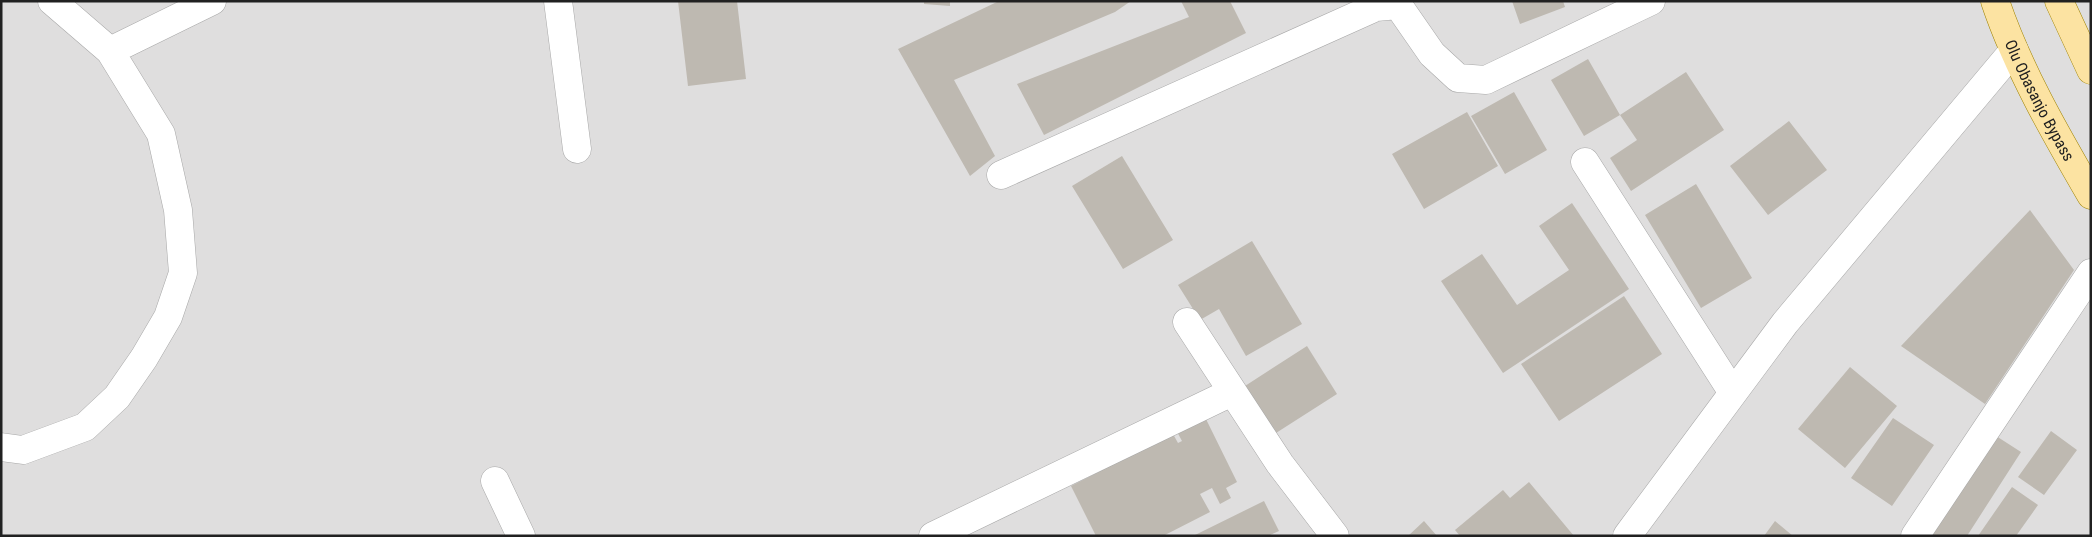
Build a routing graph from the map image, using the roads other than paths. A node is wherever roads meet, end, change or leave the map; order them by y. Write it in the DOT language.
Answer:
graph roads {
  1 [pos="52,1"];
  2 [pos="212,1"];
  3 [pos="558,1"];
  4 [pos="1651,1"];
  5 [pos="1995,1"];
  6 [pos="2059,1"];
  7 [pos="2014,50"];
  8 [pos="110,51"];
  9 [pos="2091,70"];
  10 [pos="577,149"];
  11 [pos="1585,162"];
  12 [pos="1001,175"];
  13 [pos="2091,194"];
  14 [pos="2091,274"];
  15 [pos="1187,322"];
  16 [pos="1232,392"];
  17 [pos="1733,393"];
  18 [pos="1,447"];
  19 [pos="495,481"];
  20 [pos="521,536"];
  21 [pos="933,536"];
  22 [pos="1335,536"];
  23 [pos="1627,536"];
  24 [pos="1915,536"];
  1 -- 8 [label="street"];
  2 -- 8 [label="street"];
  3 -- 10 [label="street"];
  4 -- 12 [label="street"];
  5 -- 7 [label="main road, Olu Obasanjo Bypass"];
  6 -- 9 [label="main road"];
  7 -- 13 [label="main road, Olu Obasanjo Bypass"];
  7 -- 17 [label="street"];
  8 -- 18 [label="street"];
  11 -- 17 [label="street"];
  14 -- 24 [label="street"];
  15 -- 16 [label="street"];
  16 -- 21 [label="street"];
  16 -- 22 [label="street"];
  17 -- 23 [label="street"];
  19 -- 20 [label="street"];
}
